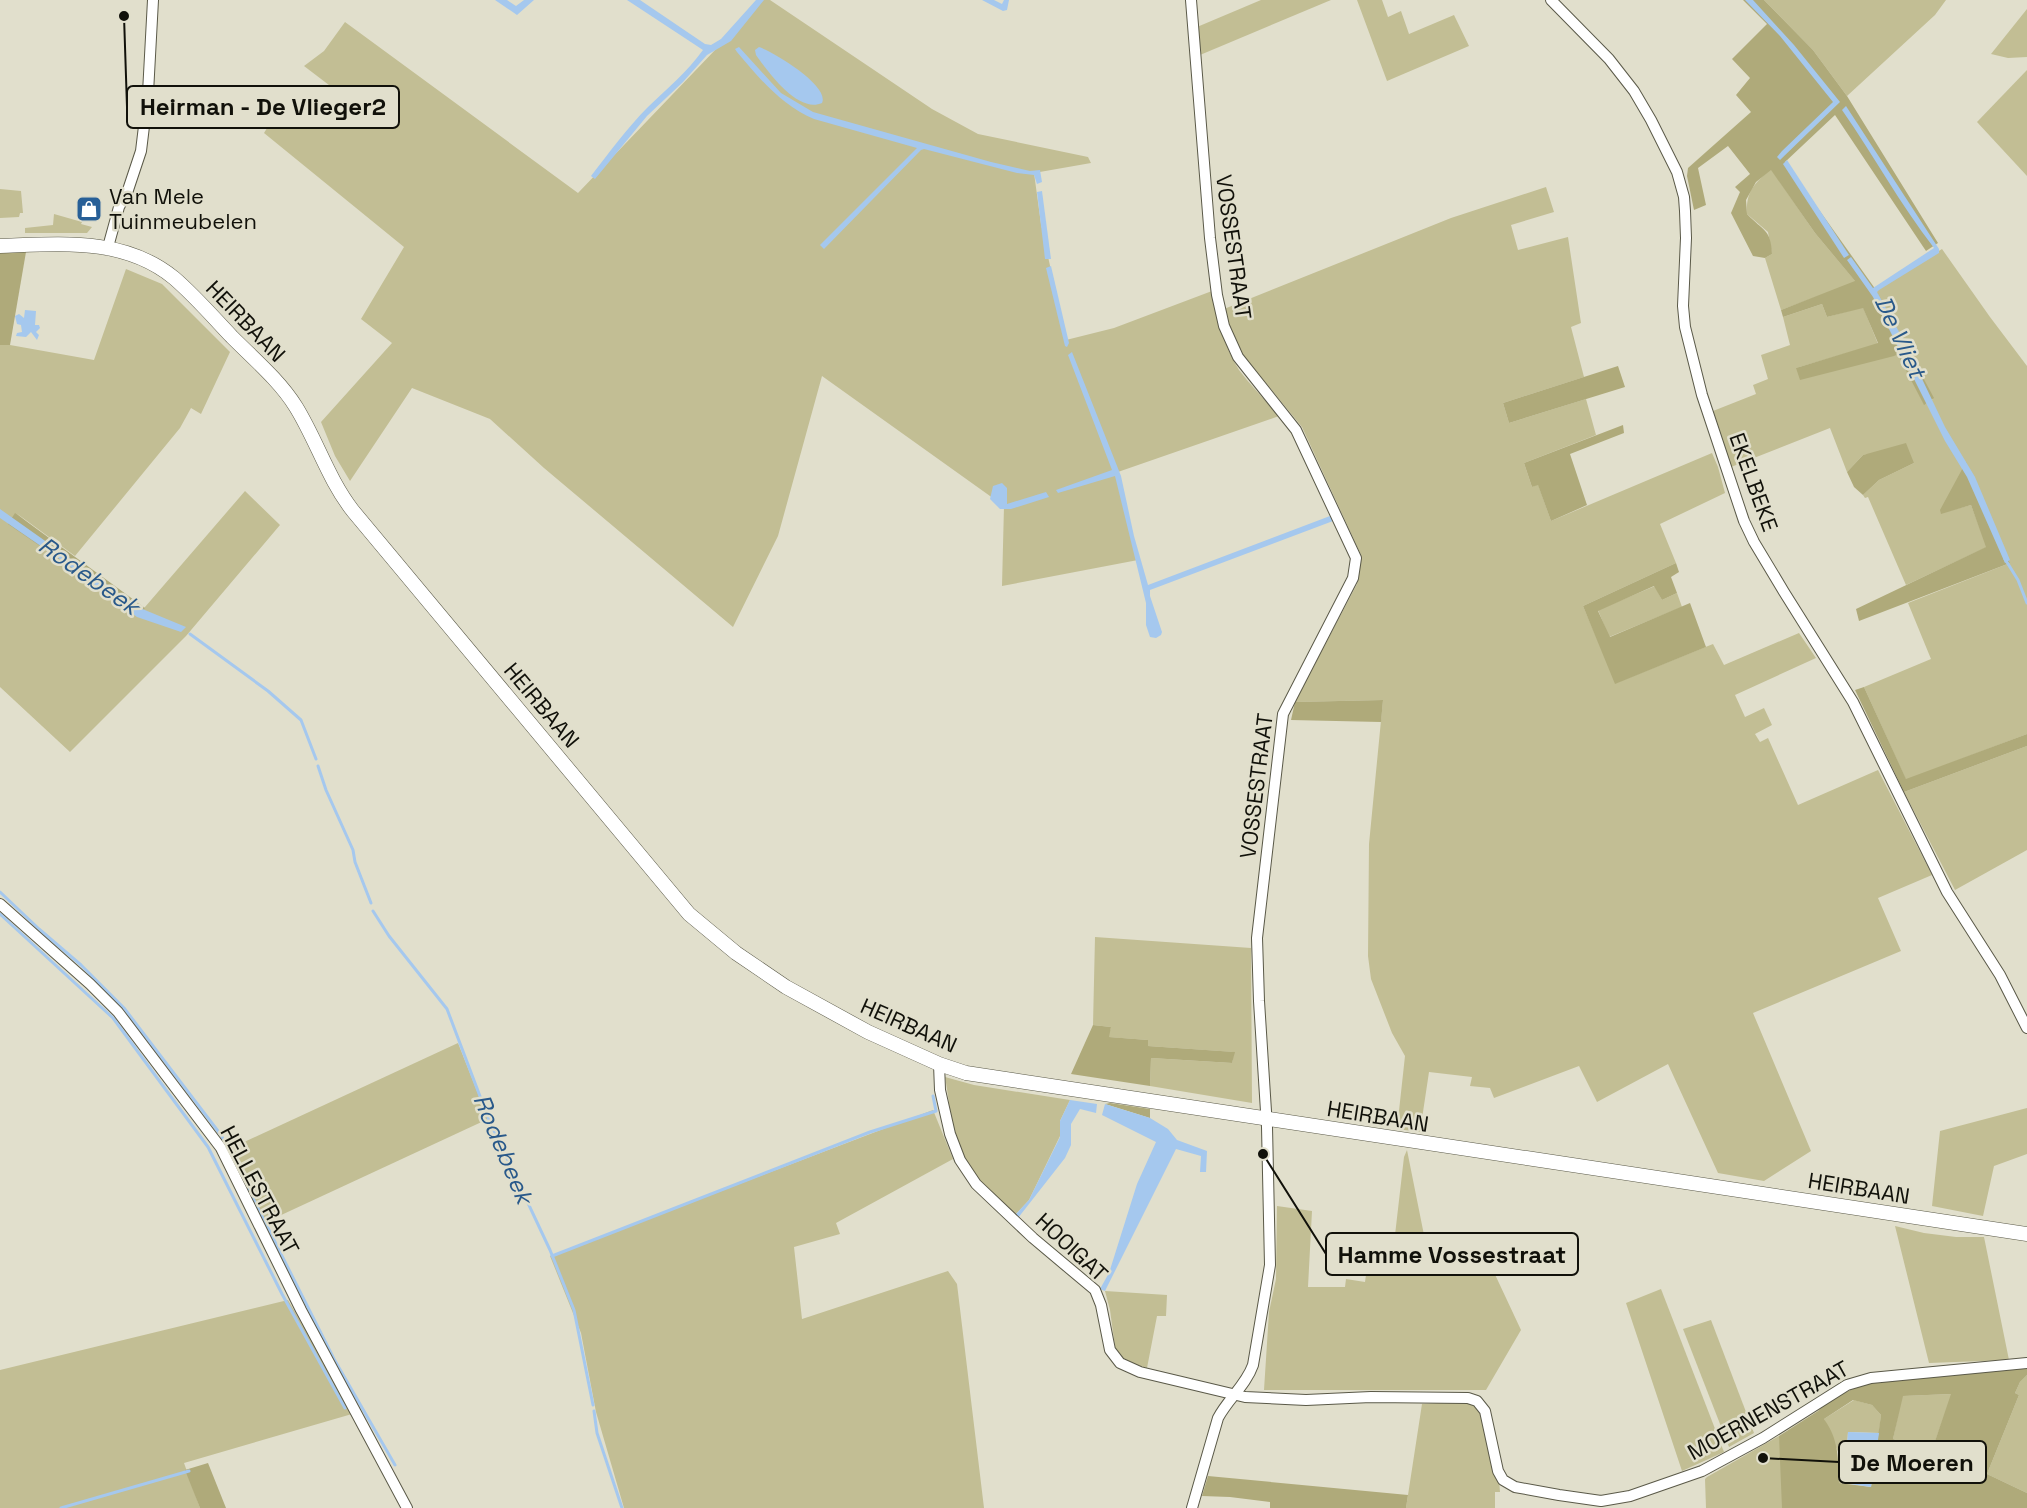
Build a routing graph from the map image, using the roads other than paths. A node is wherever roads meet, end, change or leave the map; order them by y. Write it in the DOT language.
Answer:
graph roads {
  1 [pos="153,0"];
  2 [pos="1191,0"];
  3 [pos="1551,0"];
  4 [pos="0,246"];
  5 [pos="108,247"];
  6 [pos="0,904"];
  7 [pos="2027,1028"];
  8 [pos="939,1064"];
  9 [pos="1266,1120"];
  10 [pos="2027,1234"];
  11 [pos="2027,1363"];
  12 [pos="1233,1395"];
  13 [pos="407,1508"];
  14 [pos="1192,1508"];
  1 -- 5 [label="street"];
  2 -- 9 [label="street, VOSSESTRAAT"];
  3 -- 7 [label="street, EKELBEKE"];
  4 -- 5 [label="main road, HEIRBAAN"];
  5 -- 8 [label="main road, HEIRBAAN"];
  6 -- 13 [label="street, HELLESTRAAT"];
  8 -- 9 [label="main road, HEIRBAAN"];
  8 -- 12 [label="street, HOOIGAT"];
  9 -- 10 [label="main road, HEIRBAAN"];
  9 -- 12 [label="street, VOSSESTRAAT"];
  11 -- 12 [label="street, MOERNENSTRAAT"];
  12 -- 14 [label="street, VOSSESTRAAT"];
}
